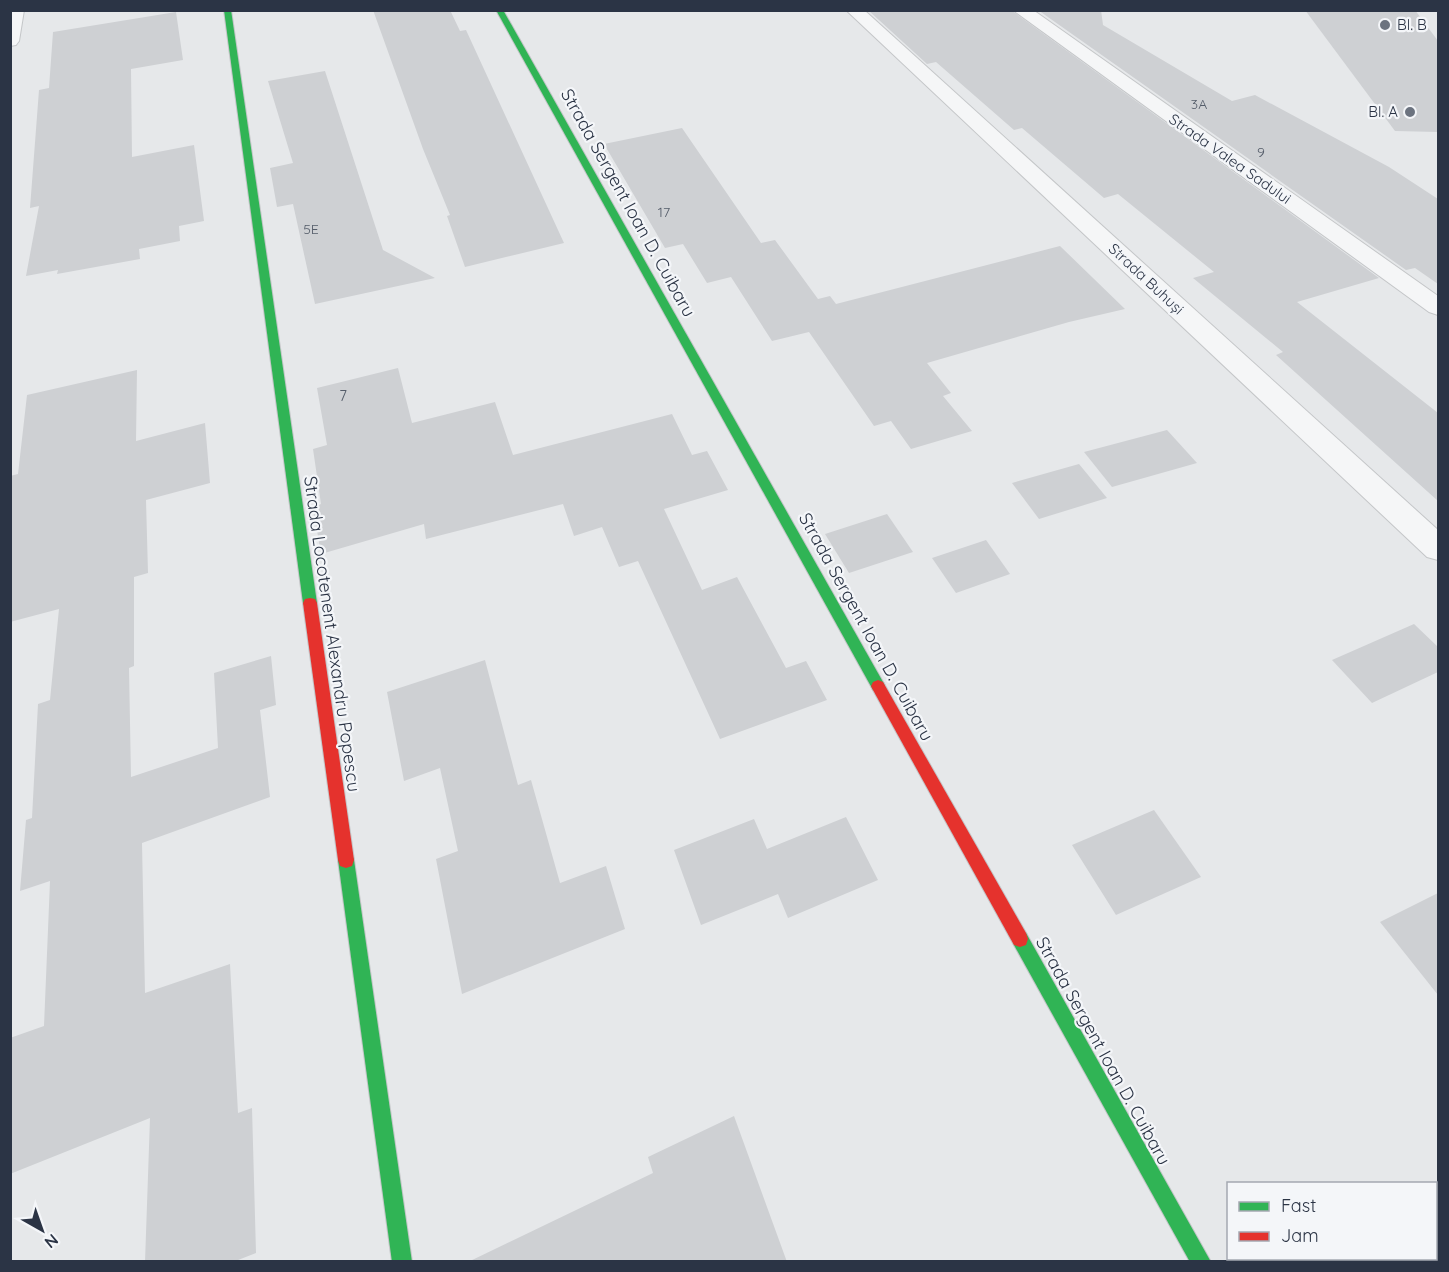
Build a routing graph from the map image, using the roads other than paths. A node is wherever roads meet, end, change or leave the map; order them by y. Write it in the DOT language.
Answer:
graph roads {
  1 [pos="16,10"];
  2 [pos="227,10"];
  3 [pos="499,10"];
  4 [pos="854,10"];
  5 [pos="1021,10"];
  6 [pos="10,41"];
  7 [pos="1438,307"];
  8 [pos="1438,548"];
  9 [pos="402,1262"];
  10 [pos="1201,1262"];
  1 -- 6 [label="street"];
  2 -- 9 [label="street, Strada Locotenent Alexandru Popescu"];
  3 -- 10 [label="street, Strada Sergent Ioan D. Cuibaru"];
  4 -- 8 [label="street, Strada Buhuși"];
  5 -- 7 [label="street, Strada Valea Sadului"];
}
